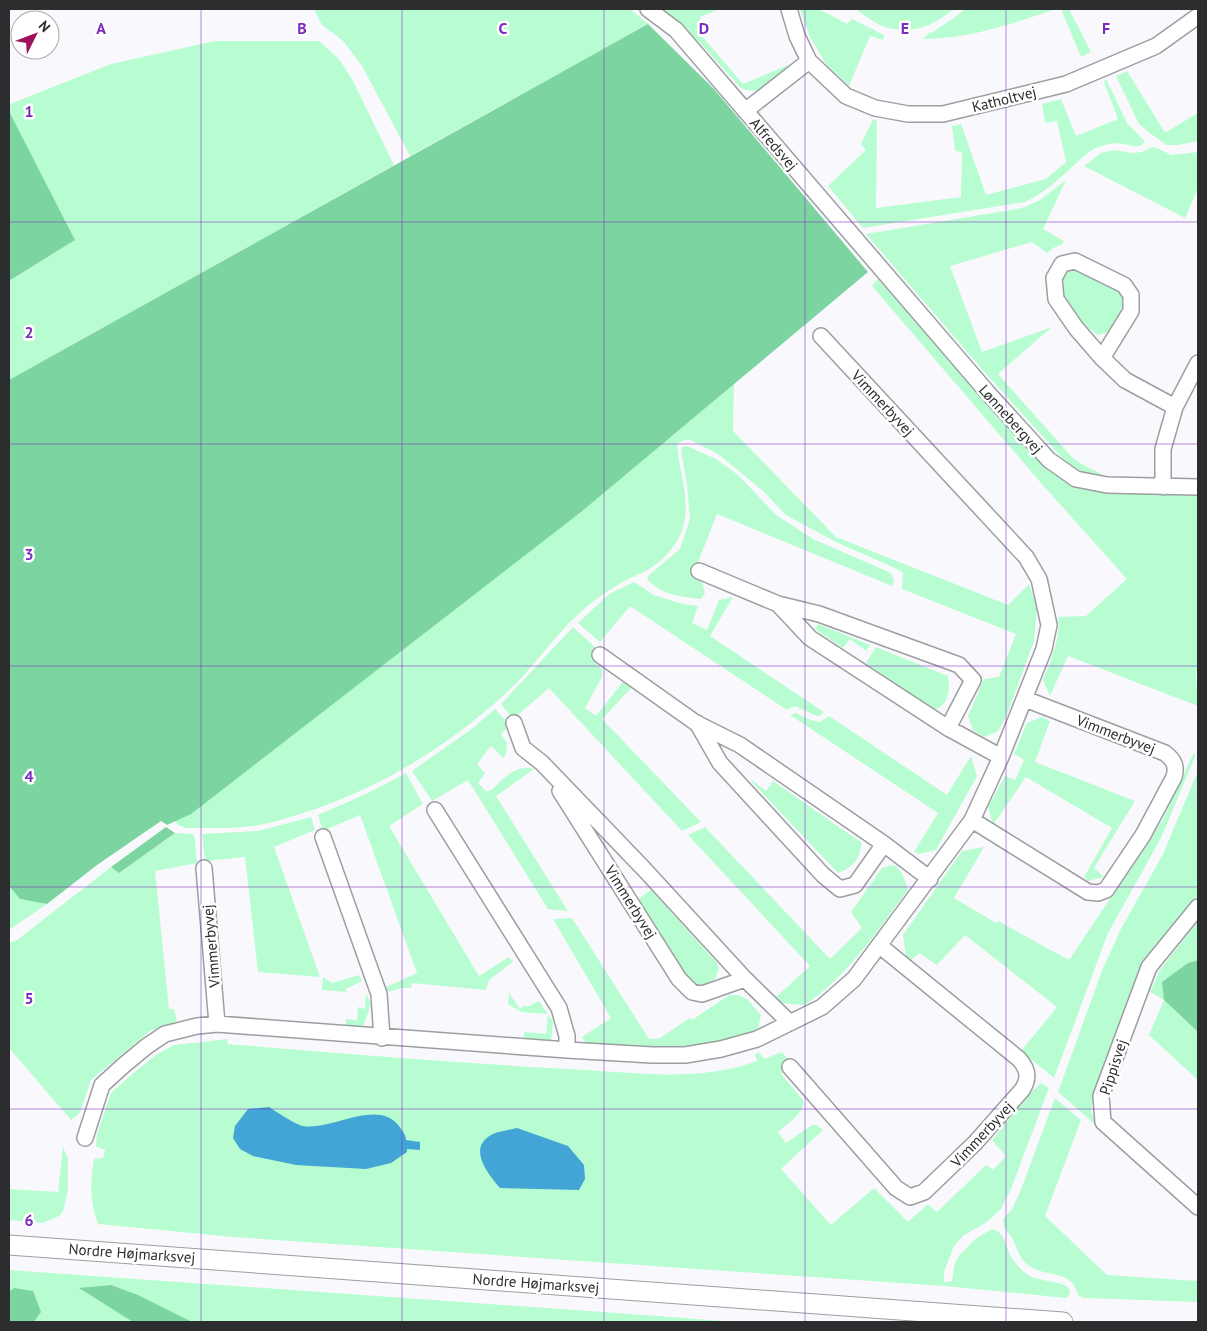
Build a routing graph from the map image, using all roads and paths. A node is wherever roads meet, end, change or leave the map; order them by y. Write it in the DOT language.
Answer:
graph roads {
  1 [pos="648,9"];
  2 [pos="789,9"];
  3 [pos="1198,16"];
  4 [pos="809,61"];
  5 [pos="745,111"];
  6 [pos="895,285"];
  7 [pos="821,336"];
  8 [pos="1102,358"];
  9 [pos="1198,363"];
  10 [pos="1175,407"];
  11 [pos="1198,486"];
  12 [pos="1163,487"];
  13 [pos="699,571"];
  14 [pos="778,604"];
  15 [pos="600,655"];
  16 [pos="1025,699"];
  17 [pos="696,722"];
  18 [pos="514,723"];
  19 [pos="948,728"];
  20 [pos="1001,757"];
  21 [pos="542,762"];
  22 [pos="435,810"];
  23 [pos="972,820"];
  24 [pos="323,837"];
  25 [pos="884,844"];
  26 [pos="204,868"];
  27 [pos="930,879"];
  28 [pos="1198,907"];
  29 [pos="880,946"];
  30 [pos="745,979"];
  31 [pos="790,1023"];
  32 [pos="217,1024"];
  33 [pos="382,1038"];
  34 [pos="567,1050"];
  35 [pos="790,1067"];
  36 [pos="85,1138"];
  37 [pos="1198,1207"];
  38 [pos="9,1245"];
  39 [pos="1063,1322"];
  1 -- 5 [label="street, Alfredsvej"];
  2 -- 4 [label="street, Katholtvej"];
  3 -- 4 [label="street, Katholtvej"];
  4 -- 5 [label="street"];
  5 -- 6 [label="street, Alfredsvej"];
  6 -- 12 [label="street, Lønnebergvej"];
  7 -- 16 [label="street, Vimmerbyvej"];
  8 -- 8 [label="street"];
  8 -- 10 [label="street"];
  9 -- 10 [label="street"];
  10 -- 12 [label="street"];
  11 -- 12 [label="street, Lønnebergvej"];
  13 -- 14 [label="street"];
  14 -- 19 [label="street"];
  14 -- 19 [label="street"];
  15 -- 17 [label="street"];
  16 -- 20 [label="street, Vimmerbyvej"];
  16 -- 23 [label="street, Vimmerbyvej"];
  17 -- 25 [label="street"];
  17 -- 25 [label="street"];
  18 -- 21 [label="street, Vimmerbyvej"];
  19 -- 20 [label="street"];
  20 -- 23 [label="street, Vimmerbyvej"];
  21 -- 30 [label="street, Vimmerbyvej"];
  21 -- 30 [label="street, Vimmerbyvej"];
  22 -- 34 [label="street"];
  23 -- 27 [label="street, Vimmerbyvej"];
  24 -- 33 [label="street"];
  25 -- 27 [label="street"];
  26 -- 32 [label="street, Vimmerbyvej"];
  27 -- 29 [label="street, Vimmerbyvej"];
  28 -- 37 [label="street, Pippisvej"];
  29 -- 31 [label="street, Vimmerbyvej"];
  29 -- 35 [label="street, Vimmerbyvej"];
  30 -- 31 [label="street, Vimmerbyvej"];
  31 -- 34 [label="street, Vimmerbyvej"];
  32 -- 33 [label="street, Vimmerbyvej"];
  32 -- 36 [label="street, Vimmerbyvej"];
  33 -- 34 [label="street, Vimmerbyvej"];
  38 -- 39 [label="street, Nordre Højmarksvej"];
}
